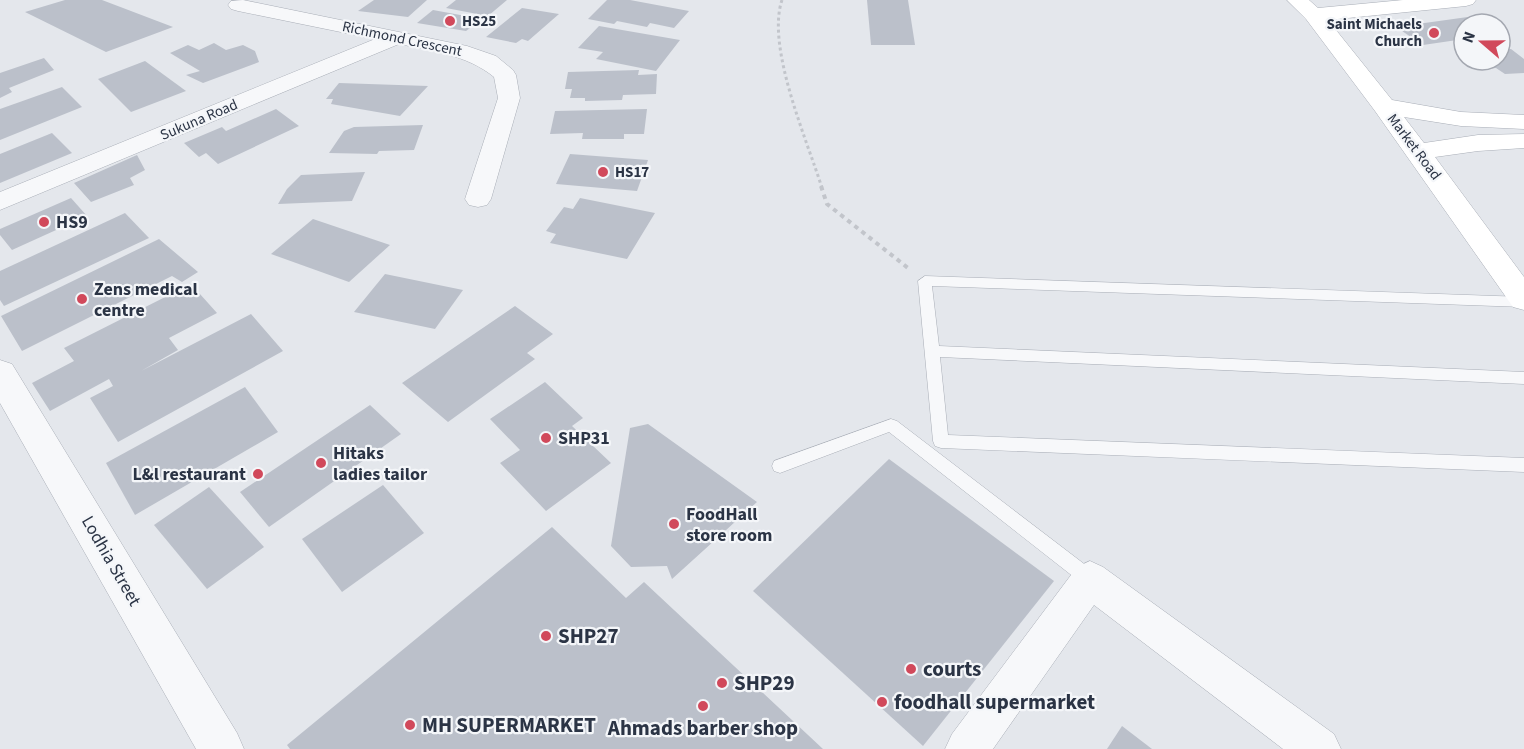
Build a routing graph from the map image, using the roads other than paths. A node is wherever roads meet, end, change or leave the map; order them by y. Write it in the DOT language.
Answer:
graph roads {
  1 [pos="1466,0"];
  2 [pos="238,4"];
  3 [pos="1305,8"];
  4 [pos="398,37"];
  5 [pos="1383,106"];
  6 [pos="1524,122"];
  7 [pos="1524,141"];
  8 [pos="1418,152"];
  9 [pos="478,199"];
  10 [pos="0,202"];
  11 [pos="1524,301"];
  12 [pos="932,351"];
  13 [pos="0,373"];
  14 [pos="1524,378"];
  15 [pos="1524,465"];
  16 [pos="780,466"];
  17 [pos="1090,579"];
  18 [pos="221,749"];
  19 [pos="967,749"];
  20 [pos="1319,749"];
  1 -- 3 [label="main road"];
  2 -- 4 [label="street, Richmond Crescent"];
  3 -- 5 [label="main road, Market Road"];
  4 -- 9 [label="street, Richmond Crescent"];
  4 -- 10 [label="street, Sukuna Road"];
  5 -- 6 [label="main road"];
  5 -- 8 [label="main road, Market Road"];
  7 -- 8 [label="main road"];
  8 -- 11 [label="main road, Market Road"];
  11 -- 12 [label="lane"];
  12 -- 14 [label="lane"];
  12 -- 15 [label="lane"];
  13 -- 18 [label="street, Lodhia Street"];
  16 -- 17 [label="lane"];
  17 -- 19 [label="street"];
  17 -- 20 [label="street"];
}
